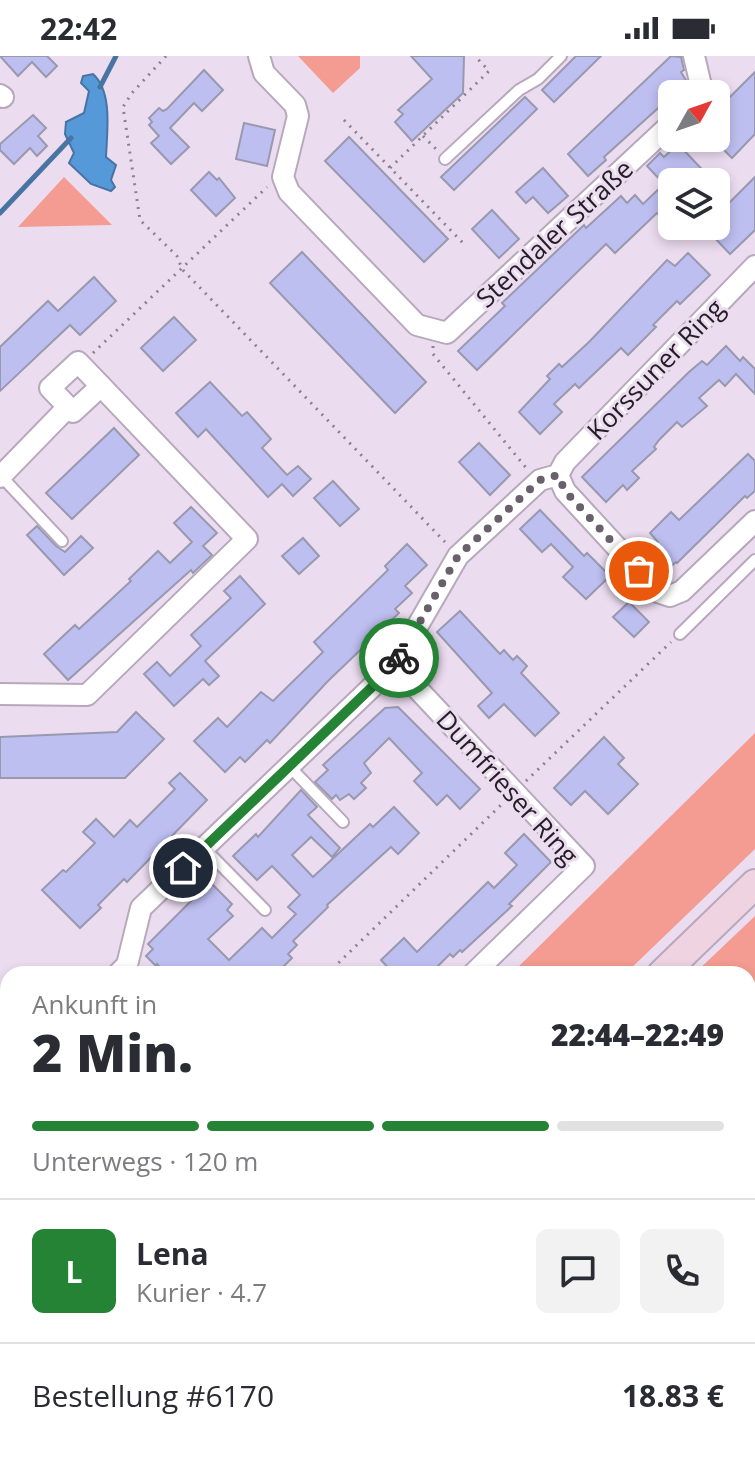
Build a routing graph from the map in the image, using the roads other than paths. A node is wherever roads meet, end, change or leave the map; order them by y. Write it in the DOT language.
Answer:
graph roads {
  1 [pos="259,56"];
  2 [pos="561,56"];
  3 [pos="694,56"];
  4 [pos="700,80"];
  5 [pos="658,136"];
  6 [pos="445,159"];
  7 [pos="755,266"];
  8 [pos="101,386"];
  9 [pos="68,407"];
  10 [pos="0,477"];
  11 [pos="549,477"];
  12 [pos="755,521"];
  13 [pos="62,541"];
  14 [pos="755,560"];
  15 [pos="680,634"];
  16 [pos="395,665"];
  17 [pos="0,694"];
  18 [pos="289,766"];
  19 [pos="343,822"];
  20 [pos="204,848"];
  21 [pos="755,884"];
  22 [pos="265,910"];
  23 [pos="128,966"];
  24 [pos="481,966"];
  25 [pos="670,966"];
  1 -- 5 [label="street, Stendaler Straße"];
  2 -- 6 [label="lane"];
  3 -- 4 [label="street"];
  7 -- 11 [label="street, Korssuner Ring"];
  8 -- 9 [label="street"];
  8 -- 9 [label="street"];
  8 -- 17 [label="street"];
  9 -- 10 [label="street"];
  10 -- 13 [label="lane"];
  11 -- 12 [label="street"];
  11 -- 16 [label="street, Korssuner Ring"];
  14 -- 15 [label="lane"];
  16 -- 18 [label="street"];
  16 -- 24 [label="street, Dumfrieser Ring"];
  18 -- 19 [label="lane"];
  18 -- 20 [label="street"];
  20 -- 22 [label="lane"];
  20 -- 23 [label="street"];
  21 -- 25 [label="main road"];
}
